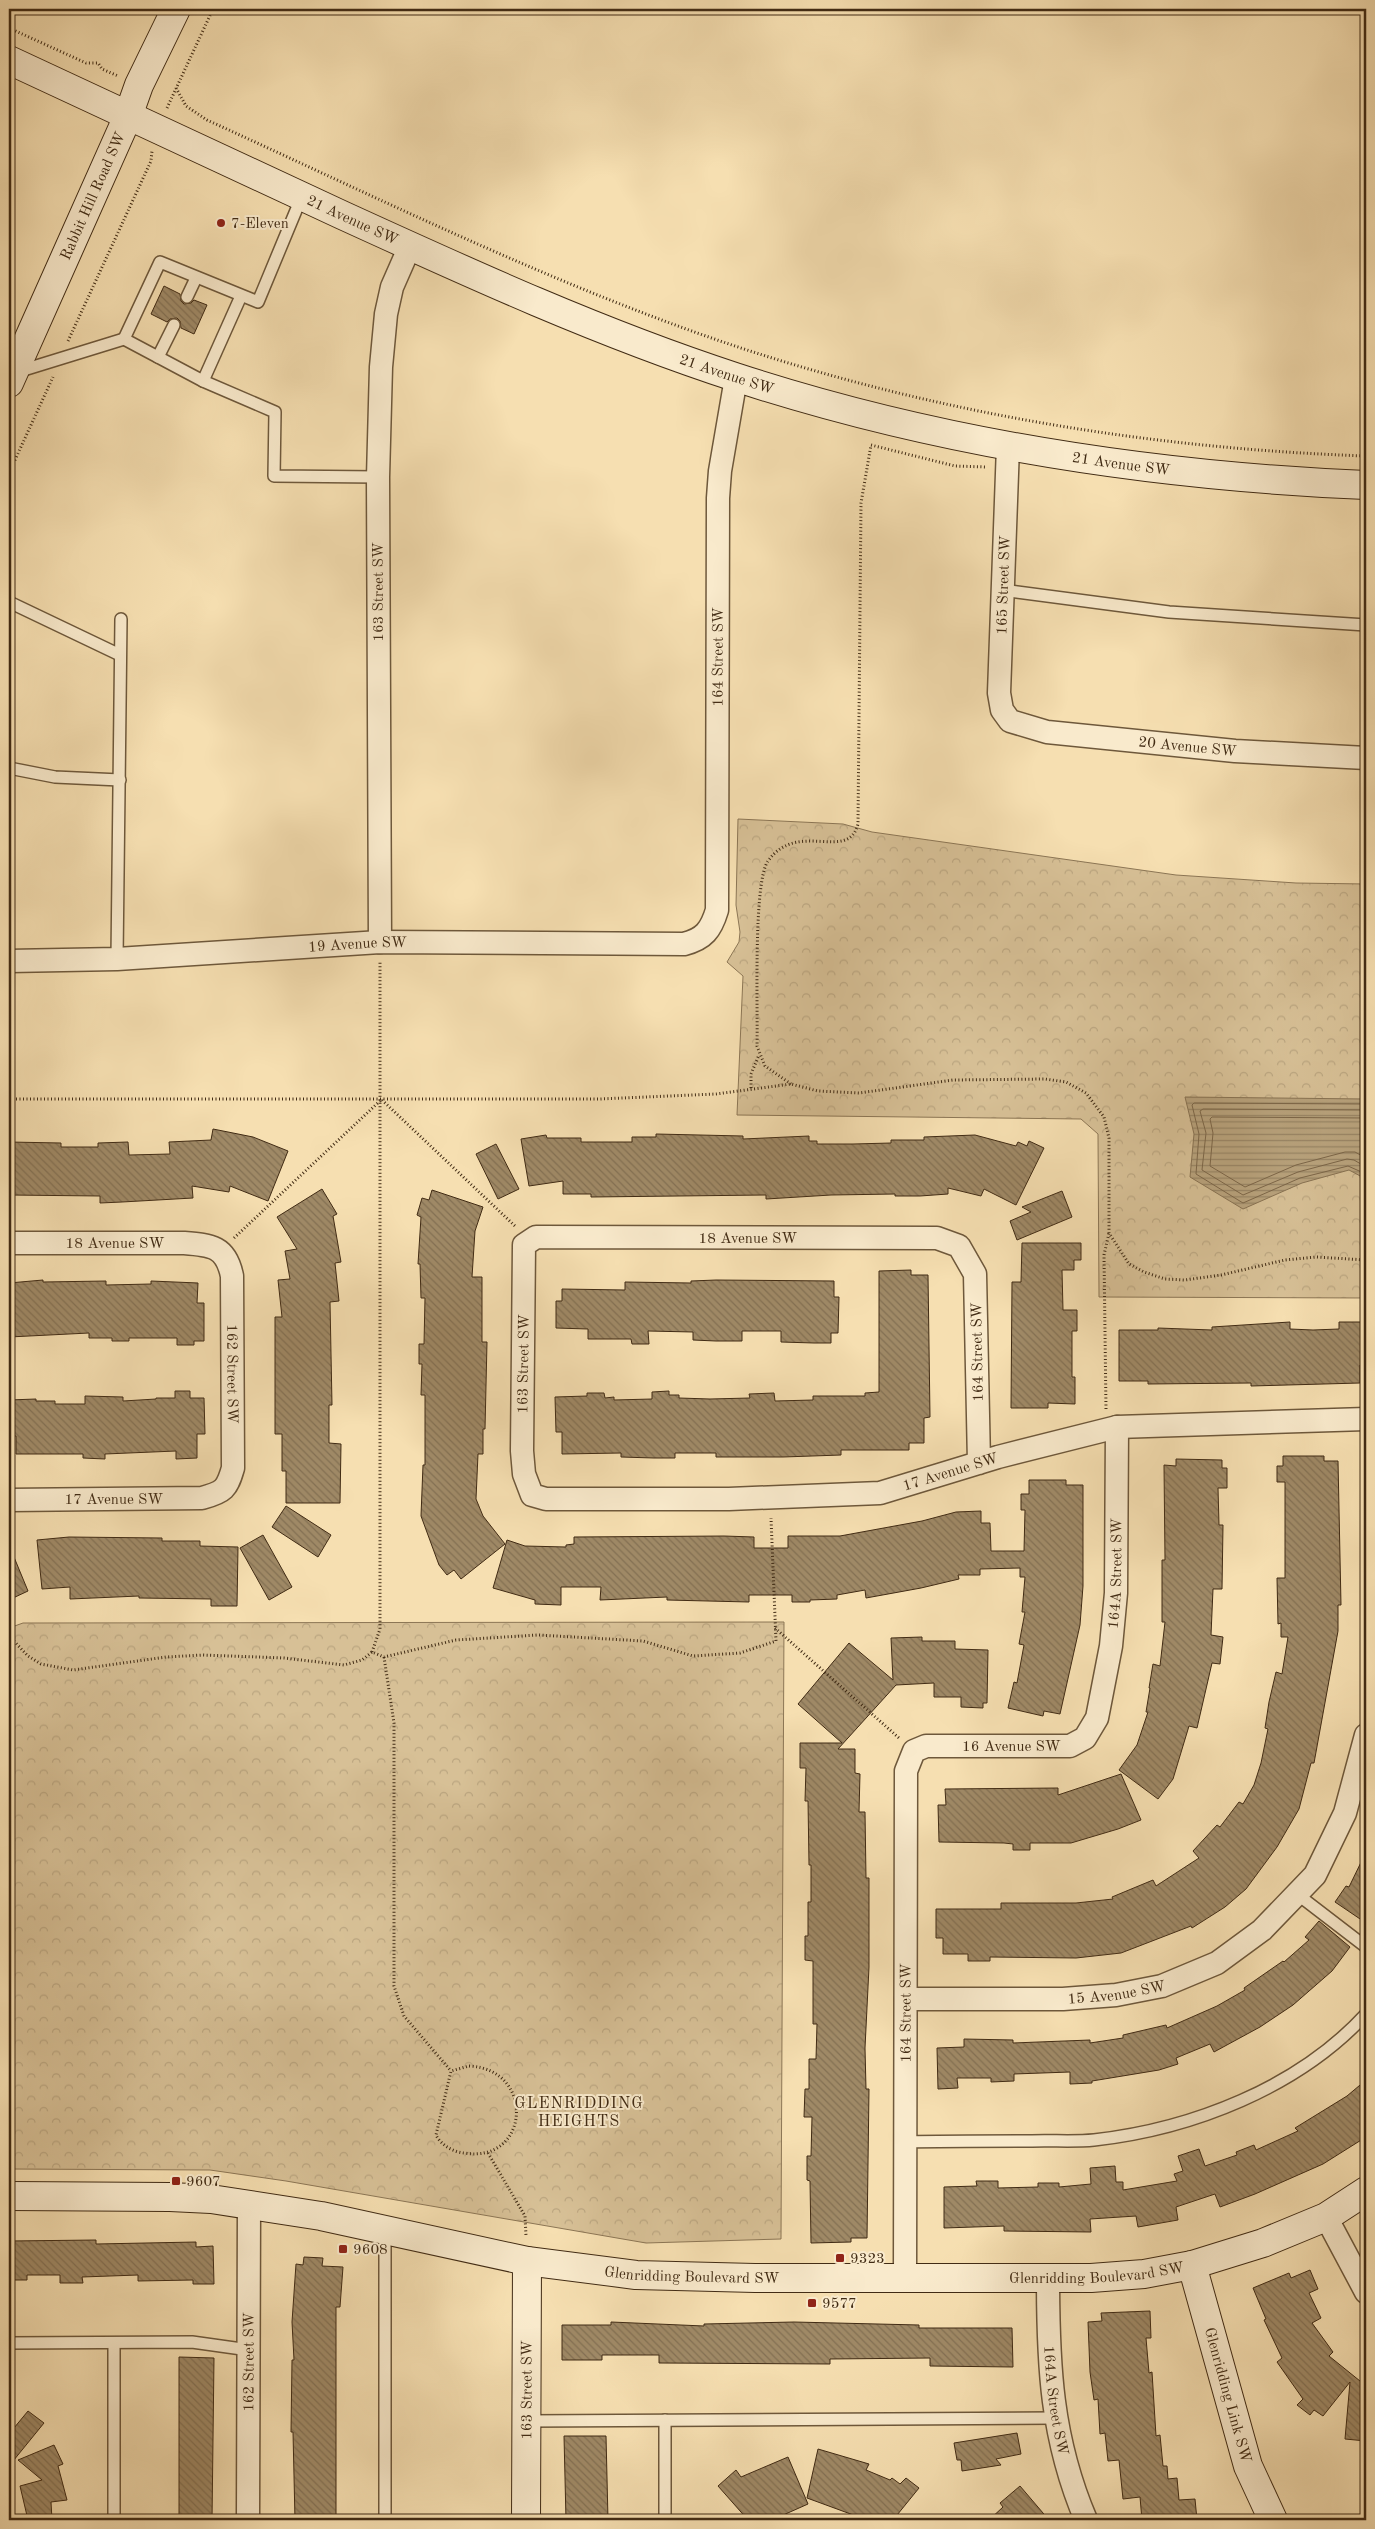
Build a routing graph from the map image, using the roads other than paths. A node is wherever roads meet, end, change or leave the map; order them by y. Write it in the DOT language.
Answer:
graph roads {
  1 [pos="176,9"];
  2 [pos="9,60"];
  3 [pos="128,116"];
  4 [pos="302,196"];
  5 [pos="410,246"];
  6 [pos="196,278"];
  7 [pos="241,296"];
  8 [pos="187,297"];
  9 [pos="174,325"];
  10 [pos="124,339"];
  11 [pos="158,357"];
  12 [pos="11,378"];
  13 [pos="736,378"];
  14 [pos="203,380"];
  15 [pos="1001,445"];
  16 [pos="378,477"];
  17 [pos="1366,485"];
  18 [pos="1002,590"];
  19 [pos="9,602"];
  20 [pos="121,618"];
  21 [pos="1366,625"];
  22 [pos="120,656"];
  23 [pos="1010,720"];
  24 [pos="1366,758"];
  25 [pos="9,768"];
  26 [pos="120,780"];
  27 [pos="705,935"];
  28 [pos="380,942"];
  29 [pos="117,959"];
  30 [pos="9,961"];
  31 [pos="533,1239"];
  32 [pos="9,1243"];
  33 [pos="958,1246"];
  34 [pos="220,1251"];
  35 [pos="1366,1419"];
  36 [pos="1112,1429"];
  37 [pos="979,1463"];
  38 [pos="219,1493"];
  39 [pos="532,1495"];
  40 [pos="9,1500"];
  41 [pos="1097,1718"];
  42 [pos="1366,1735"];
  43 [pos="914,1751"];
  44 [pos="1297,1894"];
  45 [pos="1366,1947"];
  46 [pos="906,1999"];
  47 [pos="1366,2014"];
  48 [pos="904,2142"];
  49 [pos="1366,2191"];
  50 [pos="9,2196"];
  51 [pos="249,2204"];
  52 [pos="1326,2217"];
  53 [pos="385,2230"];
  54 [pos="527,2248"];
  55 [pos="1192,2266"];
  56 [pos="905,2277"];
  57 [pos="1048,2277"];
  58 [pos="1366,2292"];
  59 [pos="9,2343"];
  60 [pos="114,2343"];
  61 [pos="249,2350"];
  62 [pos="1055,2418"];
  63 [pos="665,2420"];
  64 [pos="526,2421"];
  65 [pos="114,2520"];
  66 [pos="248,2520"];
  67 [pos="386,2520"];
  68 [pos="526,2520"];
  69 [pos="665,2520"];
  70 [pos="1086,2520"];
  71 [pos="1273,2520"];
  1 -- 3 [label="street, Rabbit Hill Road SW"];
  2 -- 3 [label="street, 21 Avenue SW"];
  3 -- 4 [label="street, 21 Avenue SW"];
  3 -- 12 [label="street, Rabbit Hill Road SW"];
  4 -- 5 [label="street, 21 Avenue SW"];
  4 -- 7 [label="lane"];
  5 -- 13 [label="street, 21 Avenue SW"];
  5 -- 16 [label="street, 163 Street SW"];
  6 -- 7 [label="lane"];
  6 -- 8 [label="lane"];
  6 -- 10 [label="lane"];
  7 -- 14 [label="lane"];
  9 -- 11 [label="lane"];
  10 -- 11 [label="lane"];
  10 -- 12 [label="lane"];
  11 -- 14 [label="lane"];
  13 -- 15 [label="street, 21 Avenue SW"];
  13 -- 27 [label="street, 164 Street SW"];
  14 -- 16 [label="lane"];
  15 -- 17 [label="street, 21 Avenue SW"];
  15 -- 18 [label="street, 165 Street SW"];
  16 -- 28 [label="street, 163 Street SW"];
  18 -- 21 [label="lane"];
  18 -- 23 [label="street, 165 Street SW"];
  19 -- 22 [label="lane"];
  20 -- 22 [label="lane"];
  22 -- 26 [label="lane"];
  23 -- 24 [label="street, 20 Avenue SW"];
  25 -- 26 [label="lane"];
  26 -- 29 [label="lane"];
  27 -- 28 [label="street, 19 Avenue SW"];
  28 -- 29 [label="street, 19 Avenue SW"];
  29 -- 30 [label="street, 19 Avenue SW"];
  31 -- 33 [label="street, 18 Avenue SW"];
  31 -- 39 [label="street, 163 Street SW"];
  32 -- 34 [label="street, 18 Avenue SW"];
  33 -- 37 [label="street, 164 Street SW"];
  34 -- 38 [label="street, 162 Street SW"];
  35 -- 36 [label="street, 17 Avenue SW"];
  36 -- 37 [label="street, 17 Avenue SW"];
  36 -- 41 [label="street, 164A Street SW"];
  37 -- 39 [label="street, 17 Avenue SW"];
  38 -- 40 [label="street, 17 Avenue SW"];
  41 -- 43 [label="street, 16 Avenue SW"];
  42 -- 44 [label="street"];
  43 -- 46 [label="street, 164 Street SW"];
  44 -- 45 [label="lane"];
  44 -- 46 [label="street, 15 Avenue SW"];
  46 -- 48 [label="street, 164 Street SW"];
  47 -- 48 [label="lane"];
  48 -- 56 [label="street, 164 Street SW"];
  49 -- 52 [label="street, Glenridding Boulevard SW"];
  50 -- 51 [label="street, Glenridding Boulevard SW"];
  51 -- 53 [label="street, Glenridding Boulevard SW"];
  51 -- 61 [label="street, 162 Street SW"];
  52 -- 55 [label="street, Glenridding Boulevard SW"];
  52 -- 58 [label="street"];
  53 -- 54 [label="street, Glenridding Boulevard SW"];
  53 -- 67 [label="lane"];
  54 -- 56 [label="street, Glenridding Boulevard SW"];
  54 -- 64 [label="street, 163 Street SW"];
  55 -- 57 [label="street, Glenridding Boulevard SW"];
  55 -- 71 [label="street, Glenridding Link SW"];
  56 -- 57 [label="street, Glenridding Boulevard SW"];
  57 -- 62 [label="street, 164A Street SW"];
  59 -- 60 [label="lane"];
  60 -- 61 [label="lane"];
  60 -- 65 [label="lane"];
  61 -- 66 [label="street, 162 Street SW"];
  62 -- 63 [label="lane"];
  62 -- 70 [label="street, 164A Street SW"];
  63 -- 64 [label="lane"];
  63 -- 69 [label="lane"];
  64 -- 68 [label="street, 163 Street SW"];
}
